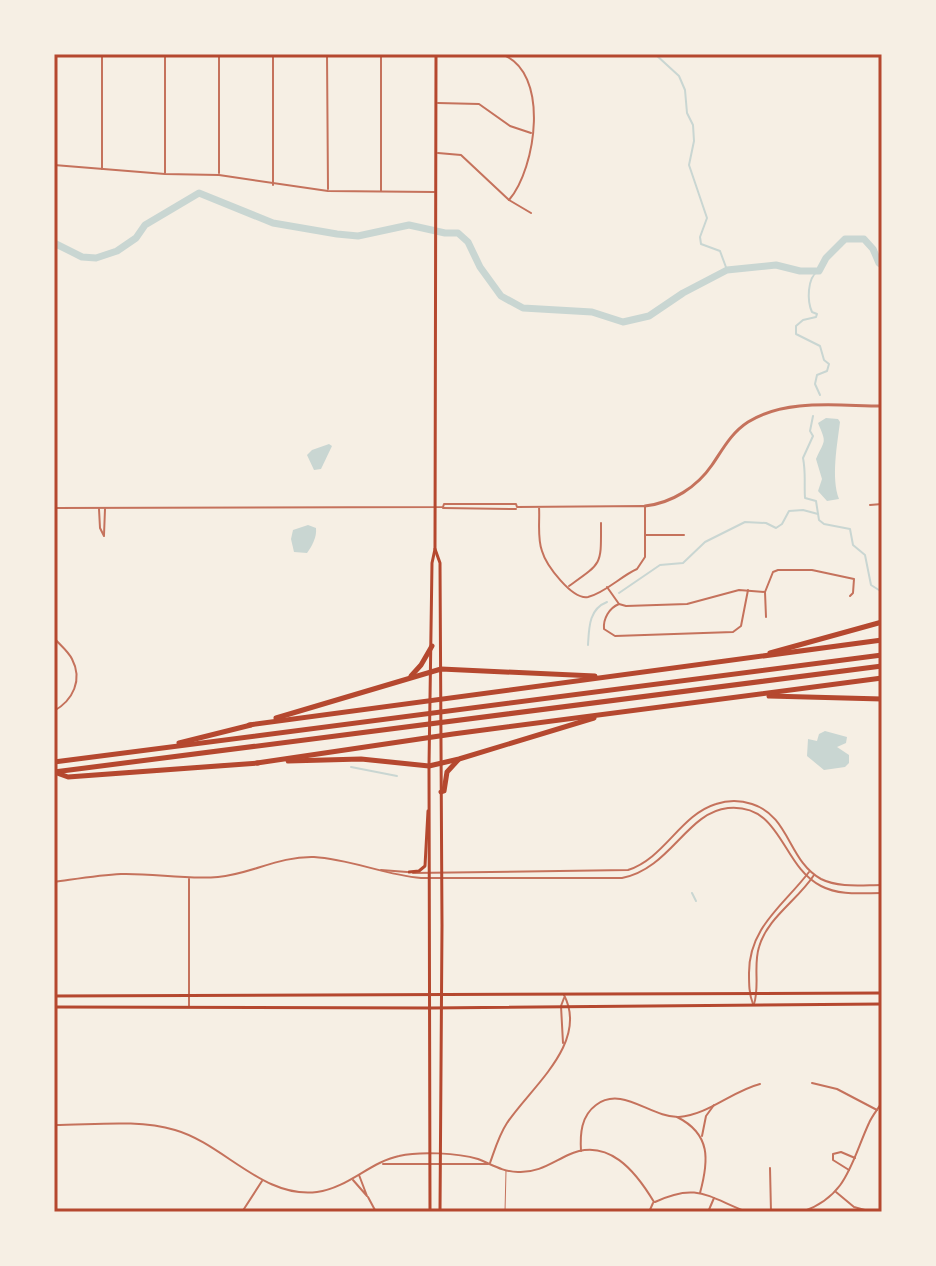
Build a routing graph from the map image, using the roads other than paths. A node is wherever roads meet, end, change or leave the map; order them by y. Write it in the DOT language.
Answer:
graph roads {
  1 [pos="102,54"];
  2 [pos="165,54"];
  3 [pos="219,54"];
  4 [pos="273,54"];
  5 [pos="327,54"];
  6 [pos="381,54"];
  7 [pos="436,54"];
  8 [pos="501,54"];
  9 [pos="436,103"];
  10 [pos="532,133"];
  11 [pos="436,153"];
  12 [pos="54,165"];
  13 [pos="102,169"];
  14 [pos="165,174"];
  15 [pos="219,175"];
  16 [pos="273,185"];
  17 [pos="328,191"];
  18 [pos="381,191"];
  19 [pos="435,192"];
  20 [pos="509,200"];
  21 [pos="531,213"];
  22 [pos="882,406"];
  23 [pos="882,504"];
  24 [pos="870,505"];
  25 [pos="645,506"];
  26 [pos="99,507"];
  27 [pos="105,507"];
  28 [pos="435,507"];
  29 [pos="539,507"];
  30 [pos="54,508"];
  31 [pos="601,523"];
  32 [pos="645,535"];
  33 [pos="684,535"];
  34 [pos="435,549"];
  35 [pos="567,587"];
  36 [pos="607,587"];
  37 [pos="748,590"];
  38 [pos="765,592"];
  39 [pos="850,596"];
  40 [pos="619,604"];
  41 [pos="766,617"];
  42 [pos="882,622"];
  43 [pos="54,638"];
  44 [pos="882,640"];
  45 [pos="432,646"];
  46 [pos="882,655"];
  47 [pos="762,656"];
  48 [pos="882,666"];
  49 [pos="441,669"];
  50 [pos="432,671"];
  51 [pos="608,676"];
  52 [pos="410,677"];
  53 [pos="882,678"];
  54 [pos="752,695"];
  55 [pos="882,699"];
  56 [pos="54,711"];
  57 [pos="605,714"];
  58 [pos="249,725"];
  59 [pos="156,750"];
  60 [pos="459,759"];
  61 [pos="54,762"];
  62 [pos="257,763"];
  63 [pos="441,763"];
  64 [pos="429,766"];
  65 [pos="55,772"];
  66 [pos="441,792"];
  67 [pos="429,804"];
  68 [pos="377,870"];
  69 [pos="810,871"];
  70 [pos="409,872"];
  71 [pos="815,874"];
  72 [pos="430,876"];
  73 [pos="441,876"];
  74 [pos="806,876"];
  75 [pos="189,878"];
  76 [pos="811,880"];
  77 [pos="54,882"];
  78 [pos="874,885"];
  79 [pos="882,885"];
  80 [pos="874,893"];
  81 [pos="882,893"];
  82 [pos="750,955"];
  83 [pos="757,957"];
  84 [pos="882,993"];
  85 [pos="749,994"];
  86 [pos="757,994"];
  87 [pos="564,995"];
  88 [pos="54,996"];
  89 [pos="190,996"];
  90 [pos="431,996"];
  91 [pos="442,996"];
  92 [pos="882,1004"];
  93 [pos="753,1005"];
  94 [pos="561,1006"];
  95 [pos="570,1006"];
  96 [pos="54,1007"];
  97 [pos="189,1007"];
  98 [pos="442,1007"];
  99 [pos="431,1008"];
  100 [pos="563,1044"];
  101 [pos="812,1083"];
  102 [pos="760,1084"];
  103 [pos="882,1102"];
  104 [pos="714,1104"];
  105 [pos="882,1108"];
  106 [pos="877,1110"];
  107 [pos="676,1117"];
  108 [pos="54,1125"];
  109 [pos="701,1137"];
  110 [pos="581,1151"];
  111 [pos="430,1155"];
  112 [pos="440,1155"];
  113 [pos="856,1159"];
  114 [pos="430,1163"];
  115 [pos="440,1163"];
  116 [pos="381,1164"];
  117 [pos="490,1164"];
  118 [pos="770,1168"];
  119 [pos="506,1171"];
  120 [pos="850,1171"];
  121 [pos="359,1175"];
  122 [pos="352,1179"];
  123 [pos="262,1180"];
  124 [pos="835,1191"];
  125 [pos="700,1193"];
  126 [pos="367,1196"];
  127 [pos="714,1198"];
  128 [pos="654,1202"];
  129 [pos="242,1212"];
  130 [pos="376,1212"];
  131 [pos="430,1212"];
  132 [pos="440,1212"];
  133 [pos="505,1212"];
  134 [pos="649,1212"];
  135 [pos="708,1212"];
  136 [pos="747,1212"];
  137 [pos="771,1212"];
  138 [pos="802,1212"];
  139 [pos="872,1212"];
  1 -- 13 [label="street"];
  2 -- 14 [label="street"];
  3 -- 15 [label="street"];
  4 -- 16 [label="street"];
  5 -- 17 [label="street"];
  6 -- 18 [label="street"];
  7 -- 9 [label="main road"];
  8 -- 10 [label="street"];
  9 -- 10 [label="street"];
  9 -- 11 [label="main road"];
  10 -- 20 [label="street"];
  11 -- 19 [label="main road"];
  11 -- 20 [label="street"];
  12 -- 13 [label="street"];
  13 -- 14 [label="street"];
  14 -- 15 [label="street"];
  15 -- 16 [label="street"];
  16 -- 17 [label="street"];
  17 -- 18 [label="street"];
  18 -- 19 [label="street"];
  19 -- 28 [label="main road"];
  20 -- 21 [label="street"];
  22 -- 25 [label="street"];
  23 -- 24 [label="street"];
  25 -- 29 [label="street"];
  25 -- 32 [label="street"];
  26 -- 27 [label="street"];
  26 -- 27 [label="street"];
  26 -- 30 [label="street"];
  27 -- 28 [label="street"];
  28 -- 29 [label="street"];
  28 -- 34 [label="main road"];
  29 -- 35 [label="street"];
  31 -- 35 [label="street"];
  32 -- 33 [label="street"];
  32 -- 36 [label="street"];
  34 -- 45 [label="main road"];
  34 -- 49 [label="main road"];
  35 -- 36 [label="street"];
  36 -- 40 [label="street"];
  37 -- 38 [label="street"];
  37 -- 40 [label="street"];
  37 -- 40 [label="street"];
  38 -- 39 [label="street"];
  38 -- 41 [label="street"];
  42 -- 47 [label="highway"];
  43 -- 56 [label="street"];
  44 -- 47 [label="highway"];
  45 -- 50 [label="main road"];
  45 -- 52 [label="highway"];
  46 -- 59 [label="highway"];
  47 -- 51 [label="highway"];
  48 -- 65 [label="highway"];
  49 -- 50 [label="highway"];
  49 -- 51 [label="highway"];
  49 -- 63 [label="main road"];
  50 -- 52 [label="highway"];
  50 -- 64 [label="main road"];
  51 -- 58 [label="highway"];
  52 -- 58 [label="highway"];
  53 -- 54 [label="highway"];
  54 -- 55 [label="highway"];
  54 -- 57 [label="highway"];
  57 -- 60 [label="highway"];
  57 -- 62 [label="highway"];
  58 -- 59 [label="highway"];
  59 -- 61 [label="highway"];
  60 -- 63 [label="highway"];
  60 -- 66 [label="highway"];
  62 -- 64 [label="highway"];
  62 -- 65 [label="highway"];
  63 -- 64 [label="highway"];
  63 -- 66 [label="main road"];
  64 -- 67 [label="main road"];
  66 -- 73 [label="main road"];
  67 -- 70 [label="main road"];
  67 -- 72 [label="main road"];
  68 -- 70 [label="street"];
  68 -- 72 [label="street"];
  68 -- 75 [label="street"];
  69 -- 71 [label="street"];
  69 -- 73 [label="street"];
  69 -- 74 [label="street"];
  70 -- 72 [label="street"];
  71 -- 76 [label="street"];
  71 -- 78 [label="street"];
  72 -- 73 [label="street"];
  72 -- 90 [label="main road"];
  73 -- 74 [label="street"];
  73 -- 91 [label="main road"];
  74 -- 76 [label="street"];
  74 -- 82 [label="street"];
  75 -- 77 [label="street"];
  75 -- 89 [label="street"];
  76 -- 80 [label="street"];
  76 -- 83 [label="street"];
  78 -- 79 [label="street"];
  78 -- 80 [label="street"];
  80 -- 81 [label="street"];
  82 -- 83 [label="street"];
  82 -- 85 [label="street"];
  83 -- 86 [label="street"];
  84 -- 86 [label="main road"];
  85 -- 86 [label="main road"];
  85 -- 87 [label="main road"];
  85 -- 93 [label="street"];
  86 -- 93 [label="street"];
  87 -- 91 [label="main road"];
  87 -- 94 [label="street"];
  87 -- 95 [label="street"];
  88 -- 89 [label="main road"];
  89 -- 90 [label="main road"];
  89 -- 97 [label="street"];
  90 -- 91 [label="main road"];
  90 -- 99 [label="main road"];
  91 -- 98 [label="main road"];
  92 -- 93 [label="main road"];
  93 -- 95 [label="main road"];
  94 -- 95 [label="main road"];
  94 -- 98 [label="main road"];
  94 -- 100 [label="street"];
  95 -- 100 [label="street"];
  96 -- 97 [label="main road"];
  97 -- 99 [label="main road"];
  98 -- 99 [label="main road"];
  98 -- 112 [label="main road"];
  99 -- 111 [label="main road"];
  100 -- 117 [label="street"];
  101 -- 106 [label="street"];
  102 -- 104 [label="street"];
  103 -- 106 [label="street"];
  104 -- 107 [label="street"];
  104 -- 109 [label="street"];
  105 -- 106 [label="street"];
  106 -- 113 [label="street"];
  107 -- 109 [label="street"];
  107 -- 110 [label="street"];
  108 -- 123 [label="street"];
  109 -- 125 [label="street"];
  110 -- 119 [label="street"];
  110 -- 128 [label="street"];
  111 -- 112 [label="street"];
  111 -- 114 [label="main road"];
  111 -- 116 [label="street"];
  112 -- 115 [label="main road"];
  112 -- 117 [label="street"];
  113 -- 120 [label="street"];
  113 -- 120 [label="street"];
  114 -- 115 [label="street"];
  114 -- 116 [label="street"];
  114 -- 131 [label="main road"];
  115 -- 117 [label="street"];
  115 -- 132 [label="main road"];
  116 -- 121 [label="street"];
  117 -- 119 [label="street"];
  118 -- 137 [label="street"];
  119 -- 133 [label="lane"];
  120 -- 124 [label="street"];
  121 -- 122 [label="street"];
  121 -- 126 [label="street"];
  122 -- 123 [label="street"];
  122 -- 126 [label="street"];
  123 -- 129 [label="street"];
  124 -- 138 [label="street"];
  124 -- 139 [label="street"];
  125 -- 127 [label="street"];
  125 -- 128 [label="street"];
  126 -- 130 [label="street"];
  127 -- 135 [label="street"];
  127 -- 136 [label="street"];
  128 -- 134 [label="street"];
}
